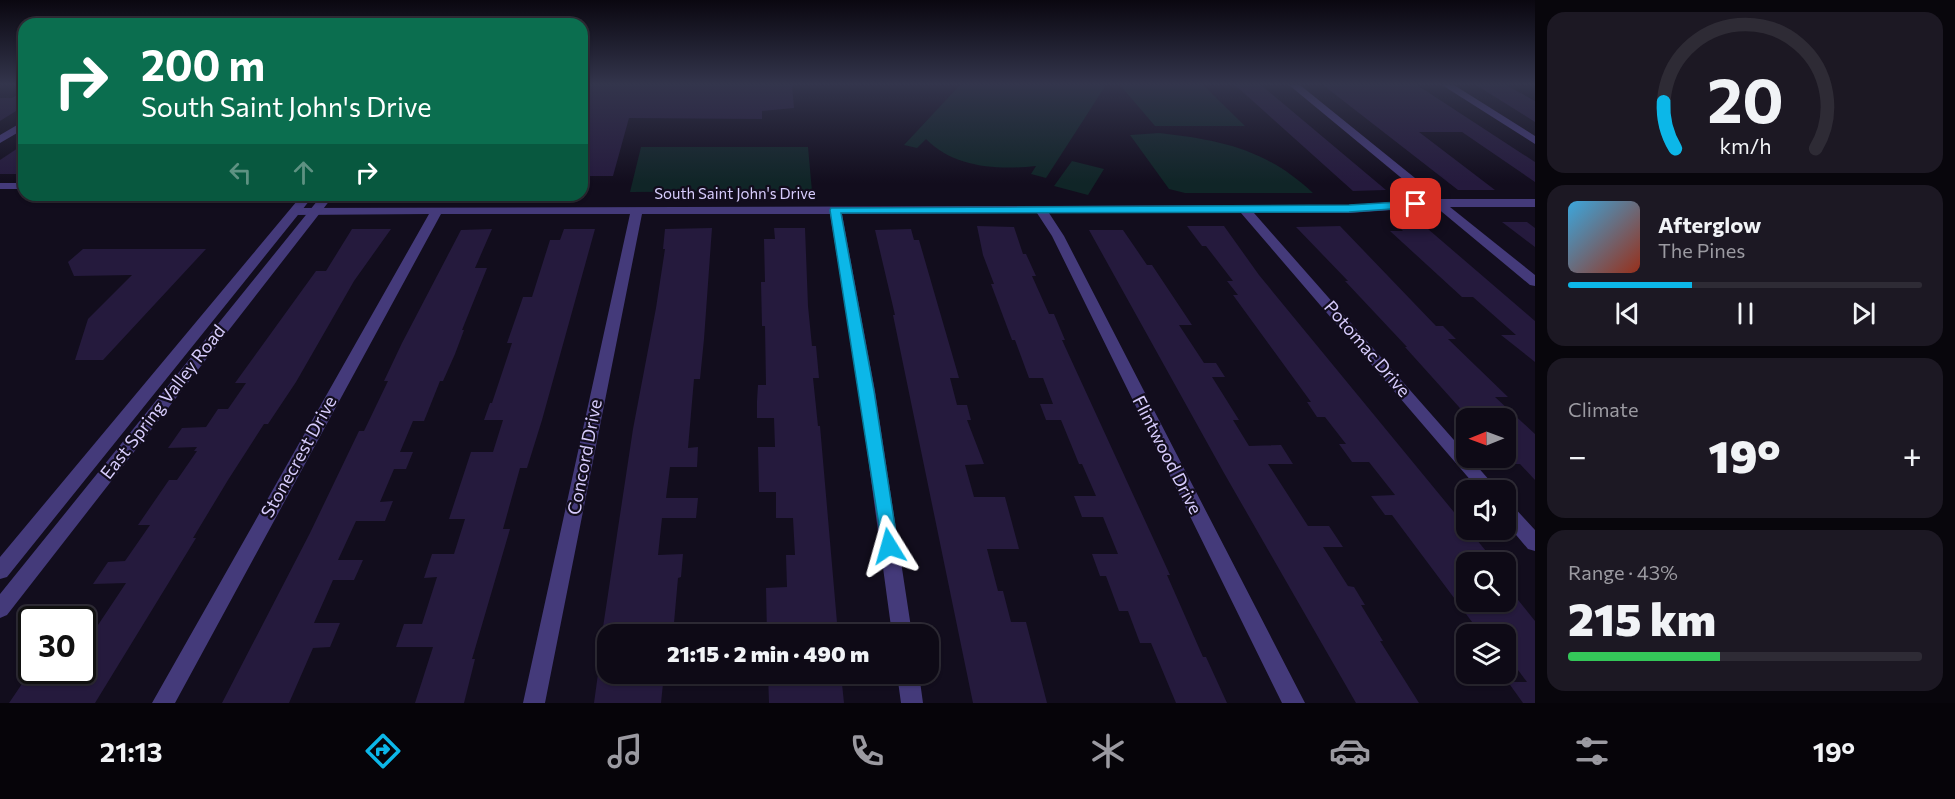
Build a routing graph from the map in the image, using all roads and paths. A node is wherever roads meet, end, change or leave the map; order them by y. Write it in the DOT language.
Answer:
graph roads {
  1 [pos="1334,118"];
  2 [pos="1499,118"];
  3 [pos="18,128"];
  4 [pos="0,140"];
  5 [pos="1535,141"];
  6 [pos="0,186"];
  7 [pos="18,186"];
  8 [pos="303,201"];
  9 [pos="323,201"];
  10 [pos="1438,203"];
  11 [pos="1535,203"];
  12 [pos="1040,209"];
  13 [pos="1245,209"];
  14 [pos="637,210"];
  15 [pos="835,210"];
  16 [pos="295,211"];
  17 [pos="315,211"];
  18 [pos="436,211"];
  19 [pos="1535,282"];
  20 [pos="180,352"];
  21 [pos="203,352"];
  22 [pos="1480,480"];
  23 [pos="1516,521"];
  24 [pos="1535,543"];
  25 [pos="0,571"];
  26 [pos="0,609"];
  27 [pos="901,624"];
  28 [pos="909,684"];
  29 [pos="163,703"];
  30 [pos="534,703"];
  31 [pos="912,703"];
  32 [pos="1294,703"];
  1 -- 10 [label="street"];
  2 -- 5 [label="street"];
  3 -- 4 [label="street"];
  6 -- 7 [label="street"];
  8 -- 16 [label="street, East Spring Valley Road"];
  9 -- 17 [label="street, East Spring Valley Road"];
  10 -- 11 [label="street, South Saint John's Drive"];
  10 -- 13 [label="street, South Saint John's Drive"];
  10 -- 19 [label="street"];
  12 -- 13 [label="street, South Saint John's Drive"];
  12 -- 15 [label="street, South Saint John's Drive"];
  12 -- 32 [label="street, Flintwood Drive"];
  13 -- 22 [label="street, Potomac Drive"];
  14 -- 15 [label="street, South Saint John's Drive"];
  14 -- 18 [label="street, South Saint John's Drive"];
  14 -- 30 [label="street, Concord Drive"];
  15 -- 27 [label="street"];
  16 -- 17 [label="street, South Saint John's Drive"];
  16 -- 20 [label="street, East Spring Valley Road"];
  17 -- 18 [label="street, South Saint John's Drive"];
  17 -- 21 [label="street, East Spring Valley Road"];
  18 -- 29 [label="street, Stonecrest Drive"];
  20 -- 21 [label="street"];
  20 -- 25 [label="street, East Spring Valley Road"];
  21 -- 26 [label="street, East Spring Valley Road"];
  23 -- 24 [label="street"];
  28 -- 31 [label="street"];
}
